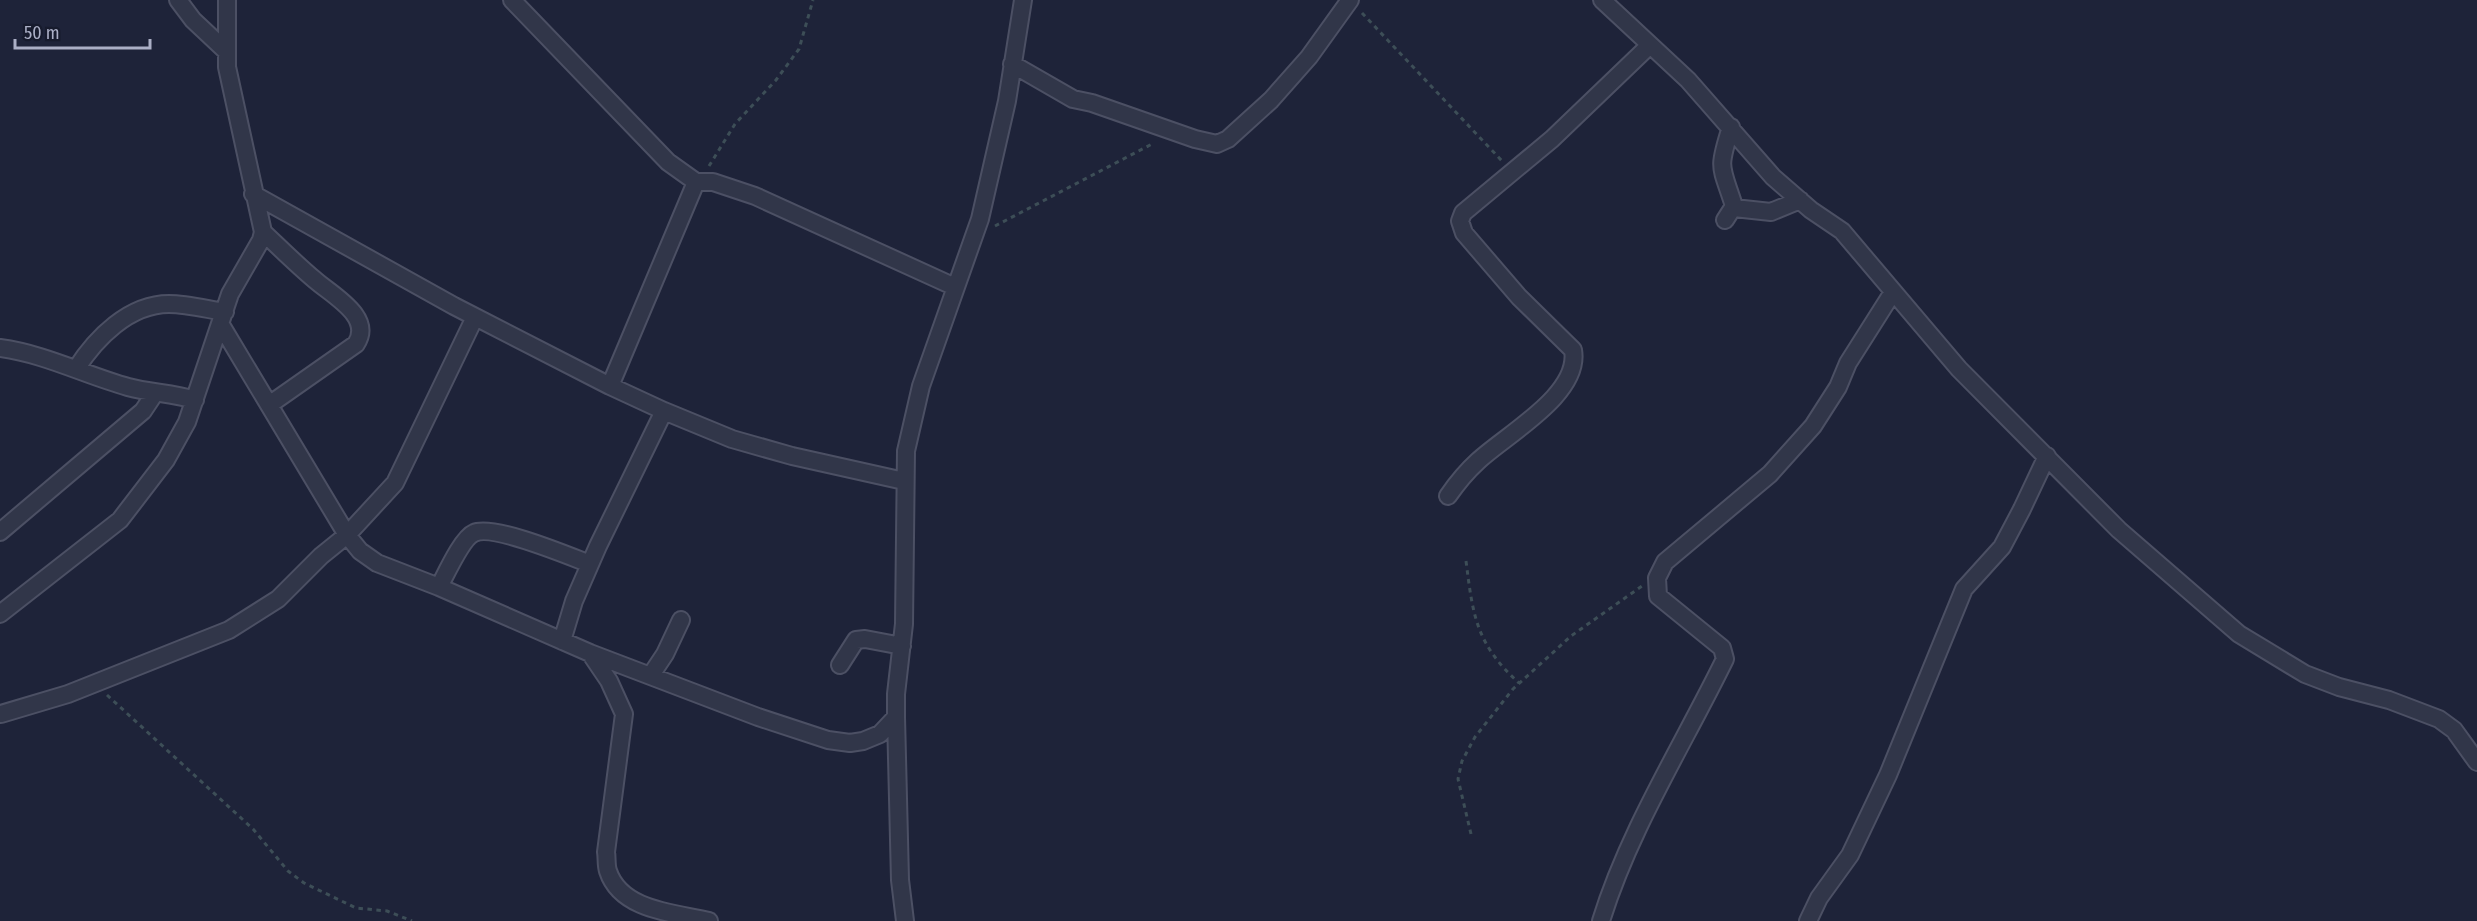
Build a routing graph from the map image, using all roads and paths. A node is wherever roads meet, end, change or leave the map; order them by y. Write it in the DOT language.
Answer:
graph roads {
  1 [pos="178,0"];
  2 [pos="226,0"];
  3 [pos="512,0"];
  4 [pos="813,0"];
  5 [pos="1023,0"];
  6 [pos="1602,0"];
  7 [pos="1354,4"];
  8 [pos="1650,45"];
  9 [pos="226,51"];
  10 [pos="1012,64"];
  11 [pos="1731,127"];
  12 [pos="1178,133"];
  13 [pos="1505,180"];
  14 [pos="699,182"];
  15 [pos="254,194"];
  16 [pos="1800,200"];
  17 [pos="263,232"];
  18 [pos="974,238"];
  19 [pos="955,287"];
  20 [pos="1893,292"];
  21 [pos="475,317"];
  22 [pos="223,318"];
  23 [pos="0,348"];
  24 [pos="76,369"];
  25 [pos="610,386"];
  26 [pos="155,393"];
  27 [pos="195,400"];
  28 [pos="269,405"];
  29 [pos="664,411"];
  30 [pos="2047,456"];
  31 [pos="904,481"];
  32 [pos="1448,496"];
  33 [pos="0,532"];
  34 [pos="347,535"];
  35 [pos="1466,561"];
  36 [pos="590,564"];
  37 [pos="1657,578"];
  38 [pos="439,587"];
  39 [pos="0,614"];
  40 [pos="681,620"];
  41 [pos="562,641"];
  42 [pos="902,645"];
  43 [pos="590,653"];
  44 [pos="840,665"];
  45 [pos="651,675"];
  46 [pos="1519,683"];
  47 [pos="95,684"];
  48 [pos="1,714"];
  49 [pos="896,717"];
  50 [pos="2477,762"];
  51 [pos="1471,834"];
  52 [pos="412,921"];
  53 [pos="710,921"];
  54 [pos="904,921"];
  55 [pos="1601,921"];
  56 [pos="1808,921"];
  1 -- 9 [label="street"];
  2 -- 9 [label="street"];
  3 -- 14 [label="street"];
  4 -- 14 [label="path"];
  5 -- 10 [label="street"];
  6 -- 8 [label="street"];
  7 -- 12 [label="street"];
  7 -- 13 [label="path"];
  8 -- 11 [label="street"];
  8 -- 13 [label="street"];
  9 -- 15 [label="street"];
  10 -- 12 [label="street"];
  10 -- 18 [label="street"];
  11 -- 16 [label="street"];
  11 -- 16 [label="street"];
  12 -- 18 [label="path"];
  13 -- 32 [label="street"];
  14 -- 19 [label="street"];
  14 -- 25 [label="street"];
  15 -- 17 [label="street"];
  15 -- 21 [label="street"];
  16 -- 20 [label="street"];
  17 -- 22 [label="street"];
  17 -- 28 [label="street"];
  18 -- 19 [label="street"];
  19 -- 31 [label="street"];
  20 -- 30 [label="street"];
  20 -- 37 [label="street"];
  21 -- 25 [label="street"];
  21 -- 34 [label="street"];
  22 -- 24 [label="street"];
  22 -- 27 [label="street"];
  22 -- 28 [label="street"];
  23 -- 24 [label="street"];
  24 -- 26 [label="street"];
  25 -- 29 [label="street"];
  26 -- 27 [label="street"];
  26 -- 33 [label="street"];
  27 -- 39 [label="street"];
  28 -- 34 [label="street"];
  29 -- 31 [label="street"];
  29 -- 36 [label="street"];
  30 -- 50 [label="street"];
  30 -- 56 [label="street"];
  31 -- 42 [label="street"];
  34 -- 38 [label="street"];
  34 -- 47 [label="street"];
  35 -- 46 [label="path"];
  36 -- 38 [label="street"];
  36 -- 41 [label="street"];
  37 -- 46 [label="path"];
  37 -- 55 [label="street"];
  38 -- 41 [label="street"];
  40 -- 45 [label="street"];
  41 -- 43 [label="street"];
  42 -- 44 [label="street"];
  42 -- 49 [label="street"];
  43 -- 45 [label="street"];
  43 -- 53 [label="street"];
  45 -- 49 [label="street"];
  46 -- 51 [label="path"];
  47 -- 48 [label="street"];
  47 -- 52 [label="path"];
  49 -- 54 [label="street"];
}
